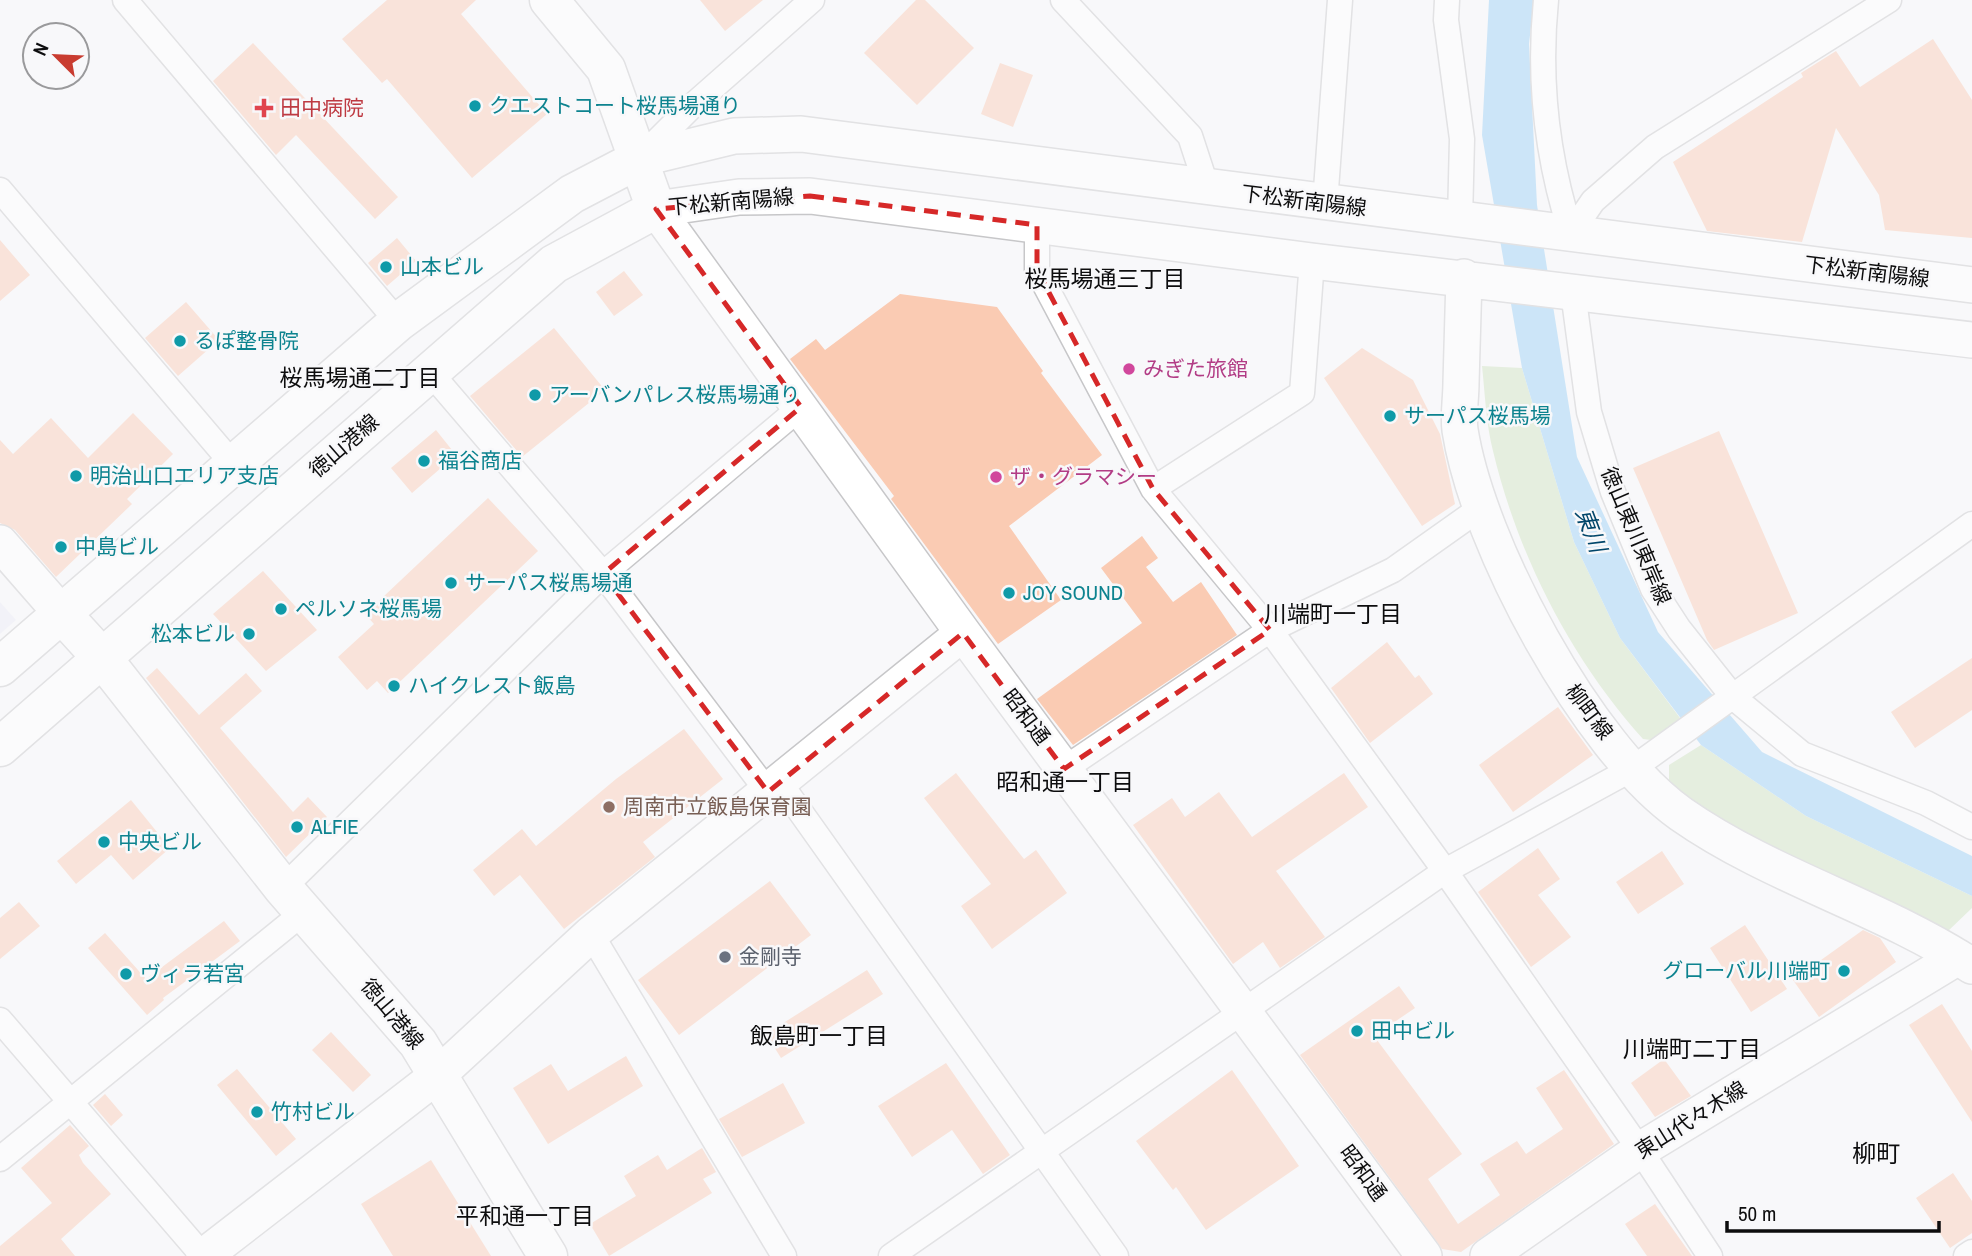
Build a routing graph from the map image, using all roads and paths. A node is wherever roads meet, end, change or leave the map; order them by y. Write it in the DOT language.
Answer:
graph roads {
  1 [pos="125,0"];
  2 [pos="549,0"];
  3 [pos="812,0"];
  4 [pos="1063,0"];
  5 [pos="1340,0"];
  6 [pos="1447,0"];
  7 [pos="1546,0"];
  8 [pos="1889,0"];
  9 [pos="639,159"];
  10 [pos="1207,188"];
  11 [pos="0,190"];
  12 [pos="1325,203"];
  13 [pos="656,209"];
  14 [pos="1460,220"];
  15 [pos="1037,225"];
  16 [pos="1571,233"];
  17 [pos="1312,261"];
  18 [pos="1464,277"];
  19 [pos="1972,285"];
  20 [pos="1573,292"];
  21 [pos="398,322"];
  22 [pos="1972,340"];
  23 [pos="429,371"];
  24 [pos="801,407"];
  25 [pos="232,463"];
  26 [pos="1153,489"];
  27 [pos="1482,507"];
  28 [pos="1972,524"];
  29 [pos="0,543"];
  30 [pos="603,574"];
  31 [pos="62,614"];
  32 [pos="1270,630"];
  33 [pos="963,633"];
  34 [pos="103,659"];
  35 [pos="0,667"];
  36 [pos="1733,696"];
  37 [pos="0,747"];
  38 [pos="1064,769"];
  39 [pos="1632,769"];
  40 [pos="774,788"];
  41 [pos="1972,827"];
  42 [pos="1445,871"];
  43 [pos="294,900"];
  44 [pos="591,934"];
  45 [pos="1968,957"];
  46 [pos="1244,1011"];
  47 [pos="0,1020"];
  48 [pos="438,1075"];
  49 [pos="69,1101"];
  50 [pos="1640,1150"];
  51 [pos="1038,1151"];
  52 [pos="0,1159"];
  53 [pos="1972,1252"];
  54 [pos="203,1256"];
  55 [pos="548,1256"];
  56 [pos="784,1256"];
  57 [pos="891,1256"];
  58 [pos="1116,1256"];
  59 [pos="1424,1256"];
  60 [pos="1488,1256"];
  61 [pos="1710,1256"];
  62 [pos="1966,1256"];
  1 -- 21 [label="street"];
  2 -- 9 [label="main road"];
  3 -- 9 [label="street"];
  4 -- 10 [label="street"];
  5 -- 12 [label="street"];
  6 -- 14 [label="street"];
  7 -- 16 [label="street"];
  8 -- 16 [label="street"];
  9 -- 10 [label="street, 下松新南陽線"];
  9 -- 13 [label="main road"];
  9 -- 21 [label="main road"];
  10 -- 12 [label="street, 下松新南陽線"];
  11 -- 25 [label="street"];
  12 -- 14 [label="street, 下松新南陽線"];
  13 -- 15 [label="street, 下松新南陽線"];
  13 -- 23 [label="main road, 徳山港線"];
  13 -- 24 [label="street, 昭和通"];
  14 -- 16 [label="street, 下松新南陽線"];
  15 -- 17 [label="street, 下松新南陽線"];
  15 -- 26 [label="street"];
  16 -- 19 [label="street, 下松新南陽線"];
  17 -- 18 [label="street, 下松新南陽線"];
  17 -- 26 [label="street"];
  18 -- 20 [label="street, 下松新南陽線"];
  18 -- 27 [label="street, 柳町線"];
  20 -- 22 [label="street, 下松新南陽線"];
  20 -- 36 [label="street, 徳山東川東岸線"];
  21 -- 25 [label="main road"];
  23 -- 30 [label="street"];
  23 -- 34 [label="main road, 徳山港線"];
  24 -- 30 [label="street"];
  24 -- 33 [label="street, 昭和通"];
  25 -- 31 [label="main road"];
  26 -- 32 [label="street"];
  27 -- 32 [label="street"];
  27 -- 39 [label="street, 柳町線"];
  28 -- 36 [label="street"];
  29 -- 31 [label="street, 徳山港線"];
  30 -- 40 [label="street"];
  30 -- 43 [label="street"];
  31 -- 34 [label="main road, 徳山港線"];
  31 -- 35 [label="main road"];
  32 -- 38 [label="street"];
  32 -- 42 [label="street"];
  33 -- 38 [label="street, 昭和通"];
  33 -- 40 [label="street"];
  34 -- 37 [label="main road"];
  34 -- 43 [label="main road, 徳山港線"];
  36 -- 39 [label="street"];
  36 -- 41 [label="street, 徳山東川東岸線"];
  38 -- 46 [label="street, 昭和通"];
  39 -- 42 [label="street"];
  39 -- 45 [label="street, 柳町線"];
  40 -- 44 [label="street"];
  40 -- 51 [label="street"];
  42 -- 46 [label="street"];
  42 -- 50 [label="street"];
  43 -- 48 [label="main road, 徳山港線"];
  43 -- 49 [label="street"];
  44 -- 48 [label="street"];
  44 -- 56 [label="street"];
  45 -- 50 [label="street, 東山代々木線"];
  46 -- 51 [label="street"];
  46 -- 59 [label="street, 昭和通"];
  47 -- 49 [label="street"];
  48 -- 54 [label="street"];
  48 -- 55 [label="main road, 徳山港線"];
  49 -- 52 [label="street"];
  49 -- 54 [label="street"];
  50 -- 60 [label="street, 東山代々木線"];
  50 -- 61 [label="street"];
  51 -- 57 [label="street"];
  51 -- 58 [label="street"];
  53 -- 62 [label="street"];
}
